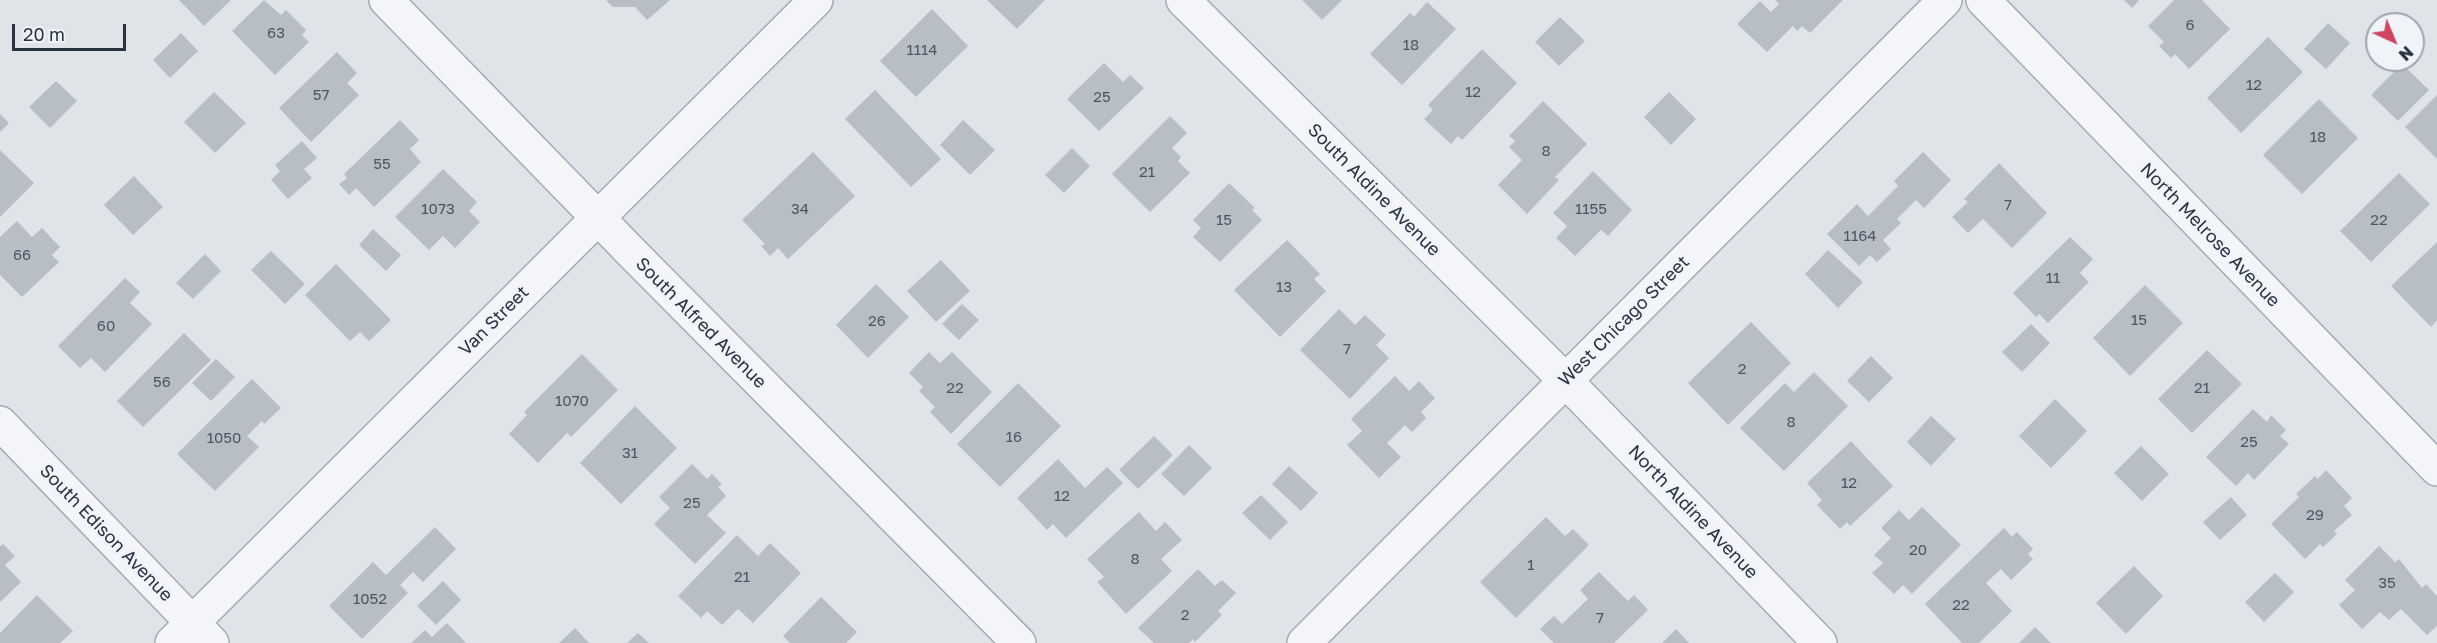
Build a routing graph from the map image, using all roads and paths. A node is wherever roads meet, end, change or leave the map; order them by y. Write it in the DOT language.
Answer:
graph roads {
  1 [pos="386,0"];
  2 [pos="816,0"];
  3 [pos="1183,0"];
  4 [pos="1945,0"];
  5 [pos="1983,0"];
  6 [pos="598,218"];
  7 [pos="1565,380"];
  8 [pos="0,423"];
  9 [pos="2437,469"];
  10 [pos="192,636"];
  11 [pos="1019,643"];
  12 [pos="1304,643"];
  13 [pos="1820,643"];
  1 -- 6 [label="street, South Alfred Avenue"];
  2 -- 6 [label="street, Van Street"];
  3 -- 7 [label="street, South Aldine Avenue"];
  4 -- 7 [label="street, West Chicago Street"];
  5 -- 9 [label="street, North Melrose Avenue"];
  6 -- 10 [label="street, Van Street"];
  6 -- 11 [label="street, South Alfred Avenue"];
  7 -- 12 [label="street, West Chicago Street"];
  7 -- 13 [label="street, North Aldine Avenue"];
  8 -- 10 [label="street, South Edison Avenue"];
}
